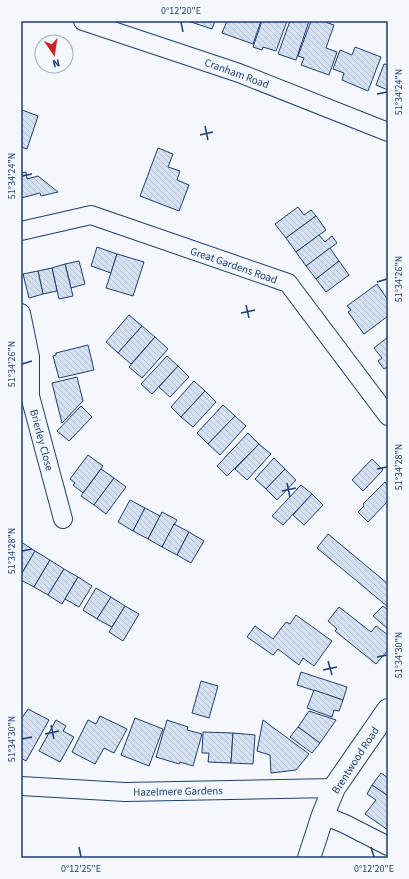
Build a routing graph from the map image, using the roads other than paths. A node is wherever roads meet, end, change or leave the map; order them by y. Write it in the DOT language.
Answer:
graph roads {
  1 [pos="83,21"];
  2 [pos="388,132"];
  3 [pos="21,231"];
  4 [pos="21,313"];
  5 [pos="388,416"];
  6 [pos="63,519"];
  7 [pos="388,710"];
  8 [pos="21,786"];
  9 [pos="334,788"];
  10 [pos="323,815"];
  11 [pos="388,846"];
  12 [pos="309,858"];
  1 -- 2 [label="street, Cranham Road"];
  3 -- 5 [label="street, Great Gardens Road"];
  4 -- 6 [label="street, Brierley Close"];
  7 -- 9 [label="street, Brentwood Road"];
  8 -- 9 [label="street, Hazelmere Gardens"];
  9 -- 10 [label="street, Brentwood Road"];
  10 -- 11 [label="street"];
  10 -- 12 [label="street, Brentwood Road"];
}
